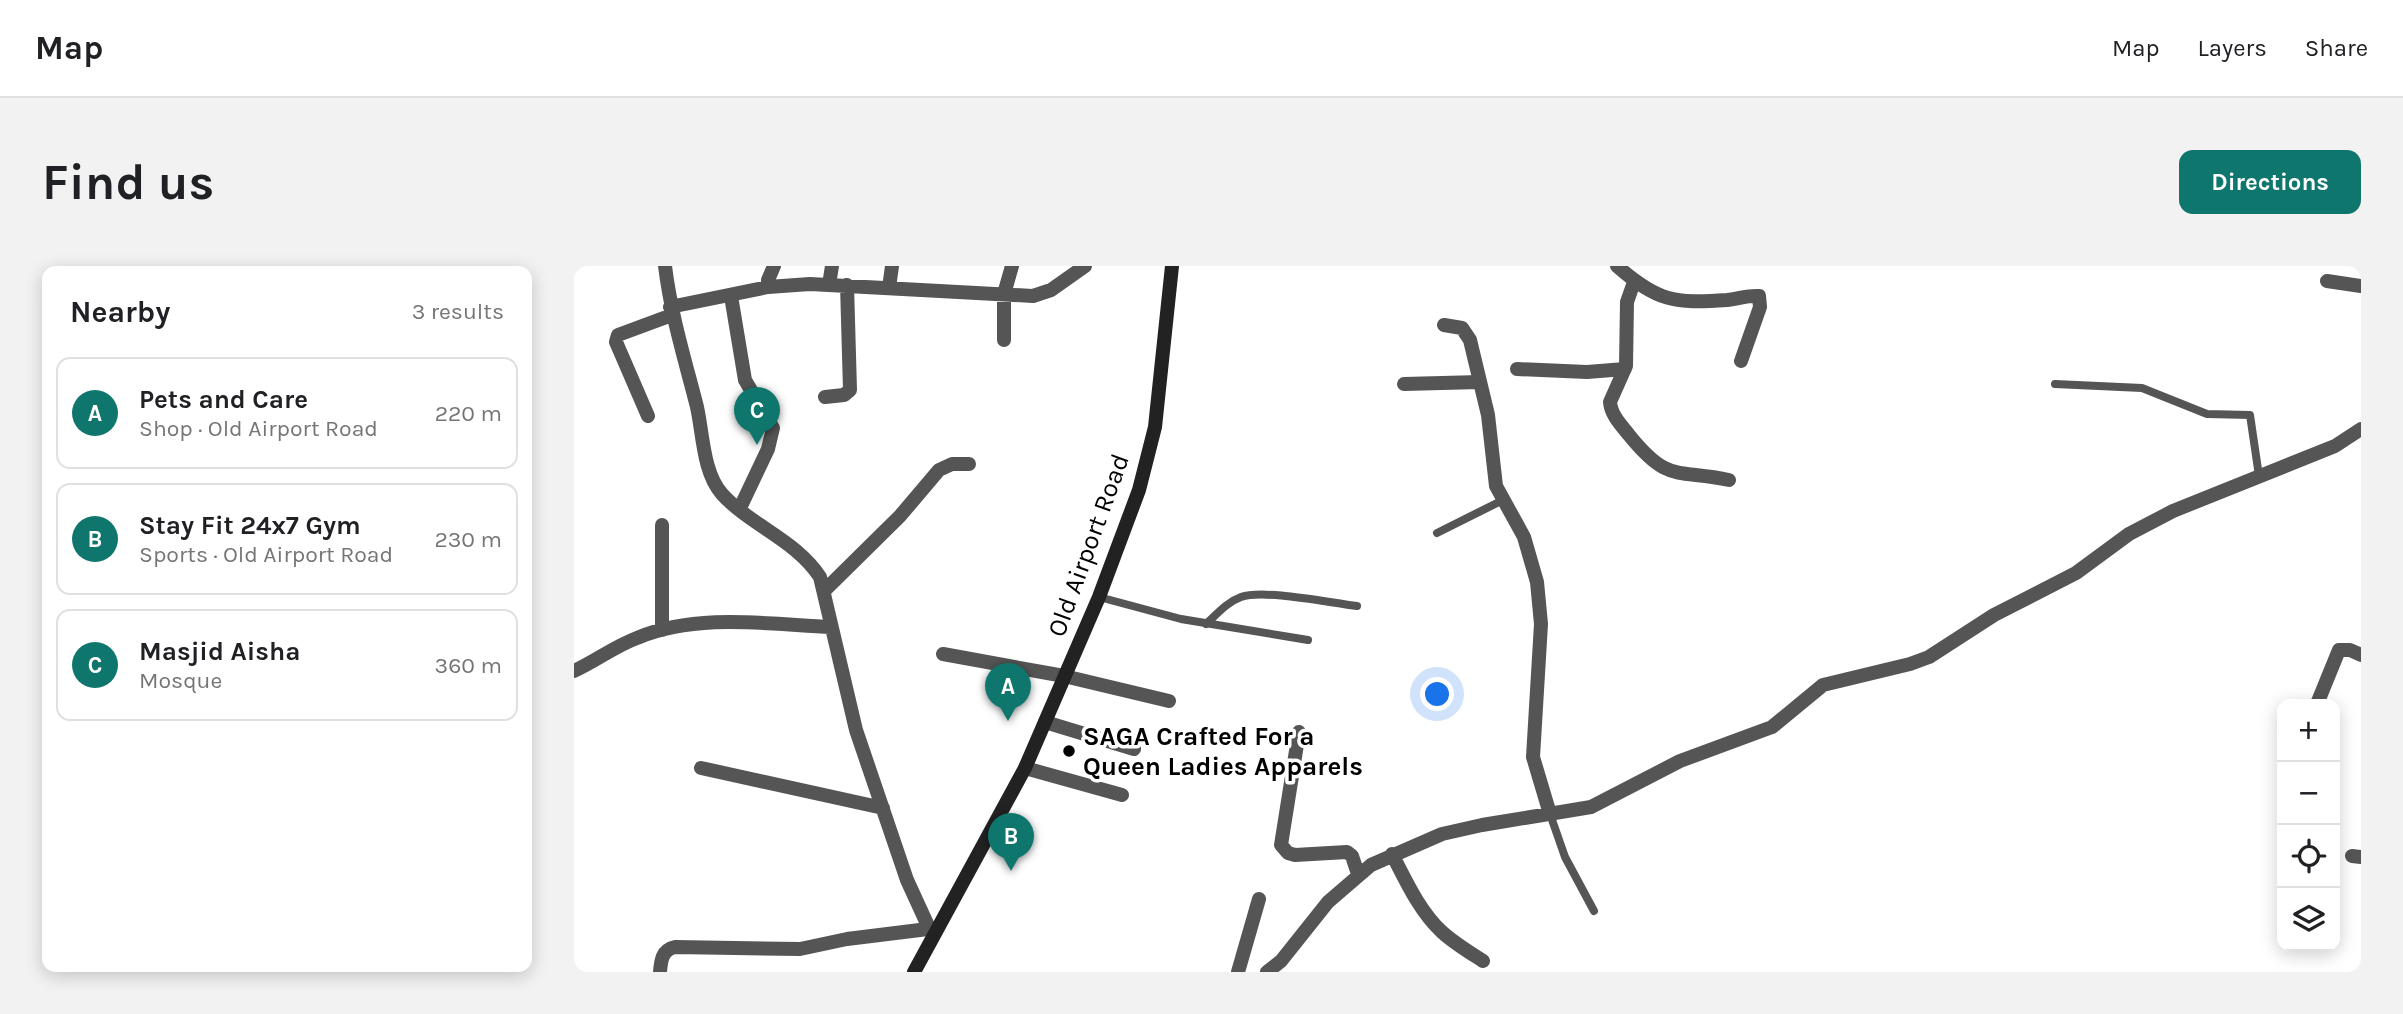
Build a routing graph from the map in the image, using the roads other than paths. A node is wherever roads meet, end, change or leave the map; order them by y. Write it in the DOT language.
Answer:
graph roads {
  1 [pos="665,266"];
  2 [pos="774,266"];
  3 [pos="832,266"];
  4 [pos="892,266"];
  5 [pos="1012,266"];
  6 [pos="1084,266"];
  7 [pos="1172,266"];
  8 [pos="1617,266"];
  9 [pos="2327,281"];
  10 [pos="1634,282"];
  11 [pos="829,285"];
  12 [pos="847,285"];
  13 [pos="2361,286"];
  14 [pos="768,287"];
  15 [pos="889,288"];
  16 [pos="1004,294"];
  17 [pos="731,296"];
  18 [pos="671,311"];
  19 [pos="1444,325"];
  20 [pos="1004,340"];
  21 [pos="1741,361"];
  22 [pos="1517,369"];
  23 [pos="1625,369"];
  24 [pos="1480,382"];
  25 [pos="1404,384"];
  26 [pos="2055,384"];
  27 [pos="825,397"];
  28 [pos="648,416"];
  29 [pos="2361,429"];
  30 [pos="969,464"];
  31 [pos="2259,476"];
  32 [pos="1729,480"];
  33 [pos="1503,500"];
  34 [pos="740,508"];
  35 [pos="662,525"];
  36 [pos="1437,533"];
  37 [pos="825,590"];
  38 [pos="1099,597"];
  39 [pos="1357,606"];
  40 [pos="1206,624"];
  41 [pos="831,627"];
  42 [pos="662,629"];
  43 [pos="1308,640"];
  44 [pos="943,654"];
  45 [pos="2361,655"];
  46 [pos="574,671"];
  47 [pos="1064,676"];
  48 [pos="2319,699"];
  49 [pos="1169,701"];
  50 [pos="1045,722"];
  51 [pos="1299,732"];
  52 [pos="1134,749"];
  53 [pos="701,768"];
  54 [pos="1026,768"];
  55 [pos="1122,796"];
  56 [pos="883,808"];
  57 [pos="1550,814"];
  58 [pos="1392,854"];
  59 [pos="1358,874"];
  60 [pos="1259,899"];
  61 [pos="1594,911"];
  62 [pos="933,928"];
  63 [pos="1483,961"];
  64 [pos="660,972"];
  65 [pos="914,972"];
  66 [pos="1238,972"];
  67 [pos="1267,972"];
  1 -- 18 [label="street"];
  2 -- 14 [label="street"];
  3 -- 11 [label="street"];
  4 -- 15 [label="street"];
  5 -- 16 [label="street"];
  6 -- 16 [label="street"];
  7 -- 38 [label="main road, Old Airport Road"];
  8 -- 10 [label="street"];
  9 -- 13 [label="street"];
  10 -- 21 [label="street"];
  10 -- 23 [label="street"];
  11 -- 12 [label="street"];
  11 -- 14 [label="street"];
  12 -- 15 [label="street"];
  12 -- 27 [label="street"];
  14 -- 17 [label="street"];
  15 -- 16 [label="street"];
  16 -- 20 [label="street"];
  17 -- 18 [label="street"];
  17 -- 34 [label="street"];
  18 -- 28 [label="street"];
  18 -- 34 [label="street"];
  19 -- 24 [label="street"];
  22 -- 23 [label="street"];
  23 -- 32 [label="street"];
  24 -- 25 [label="street"];
  24 -- 33 [label="street"];
  26 -- 31 [label="lane"];
  29 -- 31 [label="street"];
  30 -- 37 [label="street"];
  31 -- 57 [label="street"];
  33 -- 36 [label="lane"];
  33 -- 57 [label="street"];
  34 -- 37 [label="street"];
  35 -- 42 [label="street"];
  37 -- 41 [label="street"];
  38 -- 40 [label="lane"];
  38 -- 47 [label="main road, Old Airport Road"];
  39 -- 40 [label="lane"];
  40 -- 43 [label="lane"];
  41 -- 42 [label="street"];
  41 -- 56 [label="street"];
  42 -- 46 [label="street"];
  44 -- 47 [label="street"];
  45 -- 48 [label="street"];
  47 -- 49 [label="street"];
  47 -- 50 [label="main road, Old Airport Road"];
  50 -- 52 [label="street"];
  50 -- 54 [label="main road, Old Airport Road"];
  51 -- 59 [label="street"];
  53 -- 56 [label="street"];
  54 -- 55 [label="street"];
  54 -- 62 [label="main road, Old Airport Road"];
  56 -- 62 [label="street"];
  57 -- 58 [label="street"];
  57 -- 61 [label="lane"];
  58 -- 59 [label="street"];
  58 -- 63 [label="street"];
  59 -- 67 [label="street"];
  60 -- 66 [label="street"];
  62 -- 64 [label="street"];
  62 -- 65 [label="main road, Old Airport Road"];
}
